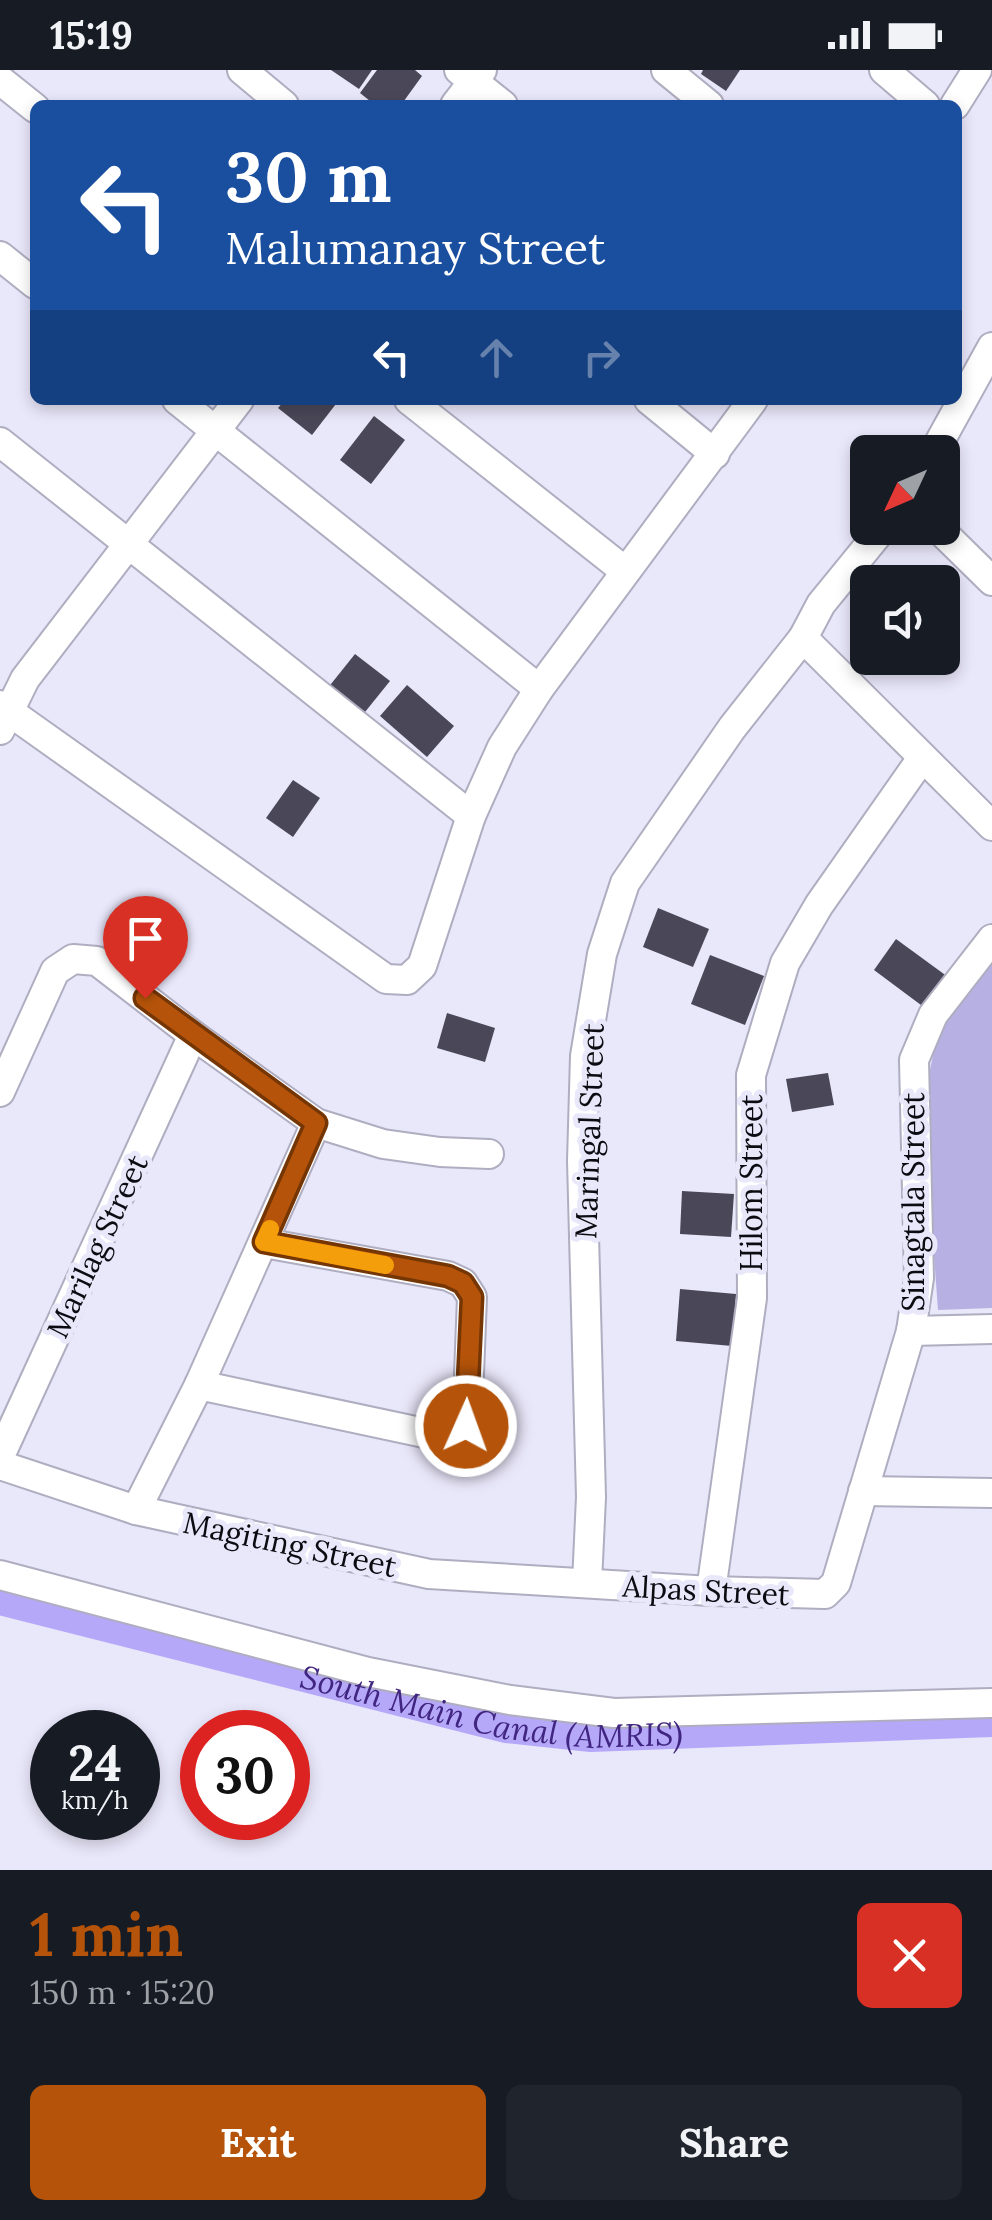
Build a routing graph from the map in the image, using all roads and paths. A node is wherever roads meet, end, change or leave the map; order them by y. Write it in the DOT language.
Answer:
graph roads {
  1 [pos="242,70"];
  2 [pos="666,70"];
  3 [pos="884,70"];
  4 [pos="977,70"];
  5 [pos="472,74"];
  6 [pos="0,80"];
  7 [pos="278,100"];
  8 [pos="458,100"];
  9 [pos="499,100"];
  10 [pos="703,100"];
  11 [pos="919,100"];
  12 [pos="958,100"];
  13 [pos="30,104"];
  14 [pos="0,256"];
  15 [pos="30,280"];
  16 [pos="992,347"];
  17 [pos="962,401"];
  18 [pos="183,405"];
  19 [pos="235,405"];
  20 [pos="415,405"];
  21 [pos="655,405"];
  22 [pos="750,405"];
  23 [pos="960,405"];
  24 [pos="216,432"];
  25 [pos="943,435"];
  26 [pos="0,442"];
  27 [pos="715,454"];
  28 [pos="127,545"];
  29 [pos="868,545"];
  30 [pos="956,545"];
  31 [pos="625,571"];
  32 [pos="992,580"];
  33 [pos="803,638"];
  34 [pos="540,688"];
  35 [pos="3,715"];
  36 [pos="922,758"];
  37 [pos="471,816"];
  38 [pos="992,826"];
  39 [pos="992,939"];
  40 [pos="193,1035"];
  41 [pos="0,1092"];
  42 [pos="316,1123"];
  43 [pos="489,1154"];
  44 [pos="264,1242"];
  45 [pos="992,1330"];
  46 [pos="911,1331"];
  47 [pos="200,1385"];
  48 [pos="0,1456"];
  49 [pos="0,1465"];
  50 [pos="863,1491"];
  51 [pos="992,1492"];
  52 [pos="136,1510"];
  53 [pos="0,1575"];
  54 [pos="588,1583"];
  55 [pos="711,1591"];
  56 [pos="825,1594"];
  57 [pos="992,1703"];
  1 -- 7 [label="street"];
  2 -- 10 [label="street"];
  3 -- 11 [label="street"];
  4 -- 12 [label="street"];
  5 -- 8 [label="street"];
  5 -- 9 [label="street"];
  6 -- 13 [label="street"];
  14 -- 15 [label="street"];
  16 -- 17 [label="street"];
  18 -- 24 [label="street"];
  19 -- 24 [label="street"];
  20 -- 31 [label="street"];
  21 -- 27 [label="street"];
  22 -- 27 [label="street"];
  23 -- 25 [label="street"];
  24 -- 28 [label="street"];
  24 -- 34 [label="street"];
  26 -- 28 [label="street"];
  27 -- 31 [label="street"];
  28 -- 35 [label="street"];
  28 -- 37 [label="street"];
  29 -- 33 [label="street, Maringal Street"];
  30 -- 32 [label="street"];
  31 -- 34 [label="street"];
  33 -- 36 [label="street"];
  33 -- 54 [label="street, Maringal Street"];
  34 -- 37 [label="street"];
  35 -- 37 [label="street"];
  36 -- 38 [label="street"];
  36 -- 55 [label="street, Hilom Street"];
  39 -- 46 [label="street, Sinagtala Street"];
  40 -- 41 [label="street"];
  40 -- 42 [label="street"];
  40 -- 48 [label="street, Marilag Street"];
  42 -- 43 [label="street"];
  42 -- 44 [label="street"];
  44 -- 47 [label="street"];
  44 -- 47 [label="street"];
  45 -- 46 [label="street"];
  46 -- 50 [label="street, Sinagtala Street"];
  47 -- 52 [label="street"];
  49 -- 52 [label="street, Magiting Street"];
  50 -- 51 [label="street"];
  50 -- 56 [label="street, Sinagtala Street"];
  52 -- 54 [label="street, Magiting Street"];
  53 -- 57 [label="street"];
  54 -- 55 [label="street, Alpas Street"];
  55 -- 56 [label="street, Alpas Street"];
}
